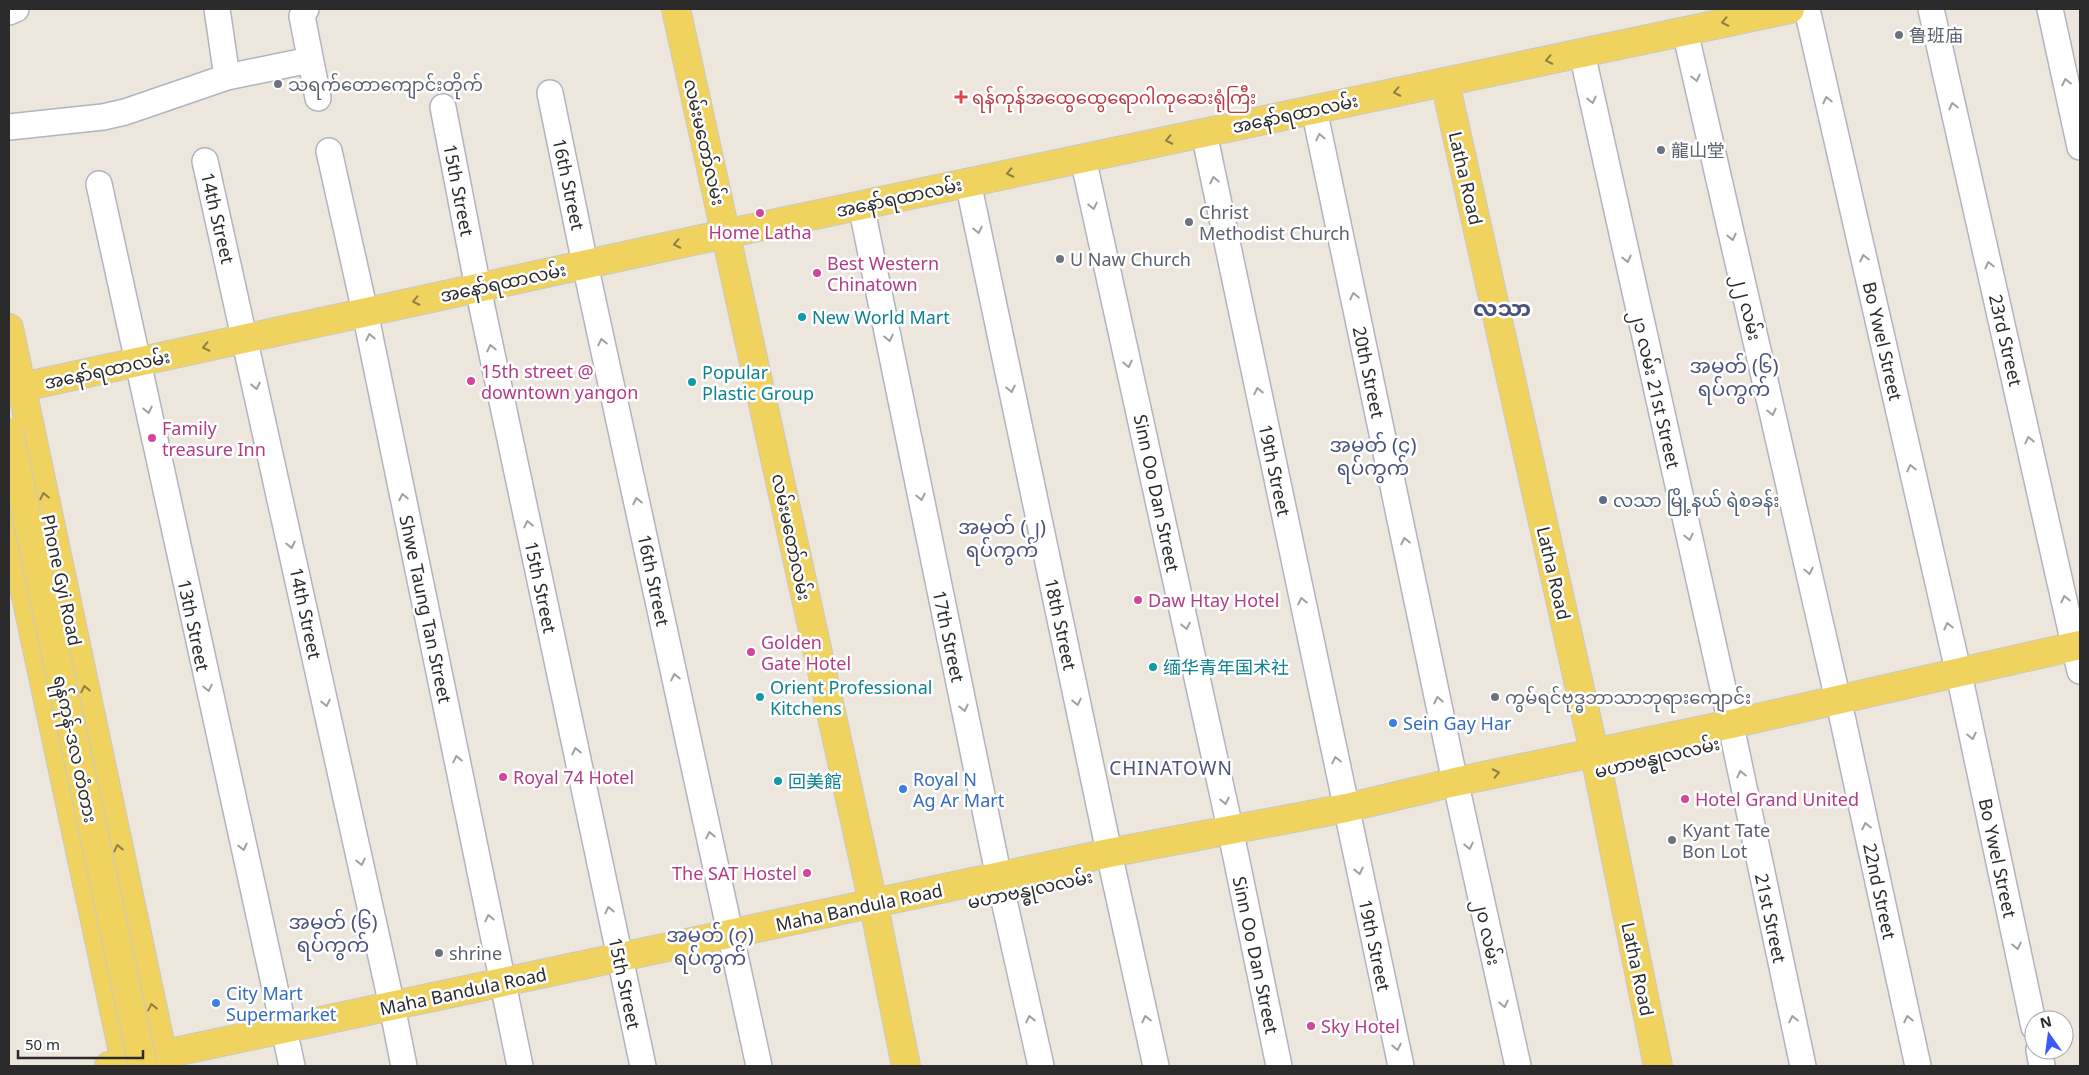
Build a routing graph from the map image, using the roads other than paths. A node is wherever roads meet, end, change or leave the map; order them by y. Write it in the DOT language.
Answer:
graph roads {
  1 [pos="16,9"];
  2 [pos="217,9"];
  3 [pos="306,9"];
  4 [pos="676,9"];
  5 [pos="1790,9"];
  6 [pos="1806,9"];
  7 [pos="1931,9"];
  8 [pos="2050,9"];
  9 [pos="9,12"];
  10 [pos="1685,31"];
  11 [pos="1582,53"];
  12 [pos="310,60"];
  13 [pos="227,77"];
  14 [pos="1445,82"];
  15 [pos="550,93"];
  16 [pos="318,98"];
  17 [pos="443,107"];
  18 [pos="1314,109"];
  19 [pos="9,127"];
  20 [pos="1204,132"];
  21 [pos="2080,147"];
  22 [pos="329,151"];
  23 [pos="1083,158"];
  24 [pos="205,161"];
  25 [pos="968,182"];
  26 [pos="99,184"];
  27 [pos="861,205"];
  28 [pos="725,234"];
  29 [pos="585,264"];
  30 [pos="478,288"];
  31 [pos="365,312"];
  32 [pos="9,328"];
  33 [pos="245,338"];
  34 [pos="138,362"];
  35 [pos="15,389"];
  36 [pos="9,432"];
  37 [pos="9,517"];
  38 [pos="2079,658"];
  39 [pos="1960,681"];
  40 [pos="1840,708"];
  41 [pos="1732,732"];
  42 [pos="1596,761"];
  43 [pos="1457,790"];
  44 [pos="1348,816"];
  45 [pos="1232,836"];
  46 [pos="1111,862"];
  47 [pos="1000,887"];
  48 [pos="875,912"];
  49 [pos="733,942"];
  50 [pos="621,966"];
  51 [pos="504,990"];
  52 [pos="2030,1010"];
  53 [pos="394,1014"];
  54 [pos="287,1046"];
  55 [pos="144,1064"];
  56 [pos="404,1066"];
  57 [pos="520,1066"];
  58 [pos="643,1066"];
  59 [pos="759,1066"];
  60 [pos="906,1066"];
  61 [pos="1041,1066"];
  62 [pos="1156,1066"];
  63 [pos="1279,1066"];
  64 [pos="1401,1066"];
  65 [pos="1518,1066"];
  66 [pos="1658,1066"];
  67 [pos="1803,1066"];
  68 [pos="1918,1066"];
  1 -- 9 [label="street"];
  2 -- 13 [label="street"];
  3 -- 12 [label="street"];
  4 -- 28 [label="main road, လမ်းမတော်လမ်း"];
  5 -- 10 [label="main road, အနော်ရထာလမ်း, one-way"];
  39 -- 6 [label="street, Bo Ywel Street, one-way"];
  38 -- 7 [label="street, 23rd Street, one-way"];
  21 -- 8 [label="street, one-way"];
  10 -- 11 [label="main road, အနော်ရထာလမ်း"];
  10 -- 40 [label="street, ၂၂ လမ်း, one-way"];
  11 -- 14 [label="main road, အနော်ရထာလမ်း, one-way"];
  11 -- 41 [label="street, ၂၁ လမ်း 21st Street, one-way"];
  12 -- 13 [label="street"];
  12 -- 16 [label="street"];
  13 -- 19 [label="street"];
  14 -- 18 [label="main road, အနော်ရထာလမ်း, one-way"];
  14 -- 42 [label="main road, Latha Road"];
  15 -- 29 [label="street, 16th Street"];
  17 -- 30 [label="street, 15th Street"];
  18 -- 20 [label="main road, အနော်ရထာလမ်း"];
  43 -- 18 [label="street, 20th Street, one-way"];
  20 -- 23 [label="main road, အနော်ရထာလမ်း, one-way"];
  44 -- 20 [label="street, 19th Street, one-way"];
  22 -- 31 [label="street, Shwe Taung Tan Street"];
  23 -- 25 [label="main road, အနော်ရထာလမ်း, one-way"];
  23 -- 45 [label="street, Sinn Oo Dan Street, one-way"];
  24 -- 33 [label="street, 14th Street"];
  25 -- 27 [label="main road, အနော်ရထာလမ်း"];
  25 -- 46 [label="street, 18th Street, one-way"];
  26 -- 34 [label="street, 13th Street"];
  27 -- 28 [label="main road, အနော်ရထာလမ်း"];
  27 -- 47 [label="street, 17th Street, one-way"];
  28 -- 29 [label="main road, အနော်ရထာလမ်း, one-way"];
  28 -- 48 [label="main road, လမ်းမတော်လမ်း"];
  29 -- 30 [label="main road, အနော်ရထာလမ်း"];
  49 -- 29 [label="street, 16th Street, one-way"];
  30 -- 31 [label="main road, အနော်ရထာလမ်း, one-way"];
  50 -- 30 [label="street, 15th Street, one-way"];
  31 -- 33 [label="main road, အနော်ရထာလမ်း"];
  51 -- 31 [label="street, Shwe Taung Tan Street, one-way"];
  32 -- 35 [label="main road, Phone Gyi Road"];
  33 -- 34 [label="main road, အနော်ရထာလမ်း, one-way"];
  33 -- 53 [label="street, 14th Street, one-way"];
  34 -- 35 [label="main road, အနော်ရထာလမ်း"];
  34 -- 54 [label="street, 13th Street, one-way"];
  55 -- 35 [label="main road, Phone Gyi Road, one-way"];
  36 -- 55 [label="main road, ရန်ကုန်-ဒလ တံတား, bridge"];
  37 -- 55 [label="main road"];
  38 -- 39 [label="main road, မဟာဗန္ဓုလလမ်း"];
  39 -- 40 [label="main road, မဟာဗန္ဓုလလမ်း"];
  39 -- 52 [label="street, Bo Ywel Street, one-way"];
  40 -- 41 [label="main road, မဟာဗန္ဓုလလမ်း"];
  68 -- 40 [label="street, 22nd Street, one-way"];
  41 -- 42 [label="main road, မဟာဗန္ဓုလလမ်း"];
  67 -- 41 [label="street, 21st Street, one-way"];
  43 -- 42 [label="main road, မဟာဗန္ဓုလလမ်း, one-way"];
  42 -- 66 [label="main road, Latha Road"];
  43 -- 44 [label="main road, မဟာဗန္ဓုလလမ်း"];
  43 -- 65 [label="street, ၂၀ လမ်း, one-way"];
  44 -- 45 [label="main road"];
  44 -- 64 [label="street, 19th Street, one-way"];
  45 -- 46 [label="main road, မဟာဗန္ဓုလလမ်း"];
  45 -- 63 [label="street, Sinn Oo Dan Street"];
  46 -- 47 [label="main road, မဟာဗန္ဓုလလမ်း"];
  62 -- 46 [label="street, 18th Street, one-way"];
  47 -- 48 [label="main road, မဟာဗန္ဓုလလမ်း"];
  61 -- 47 [label="street, 17th Street, one-way"];
  48 -- 49 [label="main road, မဟာဗန္ဓုလလမ်း"];
  48 -- 60 [label="main road, လမ်းမတော်လမ်း"];
  49 -- 50 [label="main road, မဟာဗန္ဓုလလမ်း"];
  49 -- 59 [label="street, 16th Street"];
  50 -- 51 [label="main road, မဟာဗန္ဓုလလမ်း"];
  50 -- 58 [label="street, 15th Street"];
  51 -- 53 [label="main road, မဟာဗန္ဓုလလမ်း"];
  51 -- 57 [label="street, Shwe Taung Tan Street"];
  53 -- 54 [label="main road, မဟာဗန္ဓုလလမ်း"];
  53 -- 56 [label="street, 14th Street"];
  54 -- 55 [label="main road, မဟာဗန္ဓုလလမ်း"];
}
